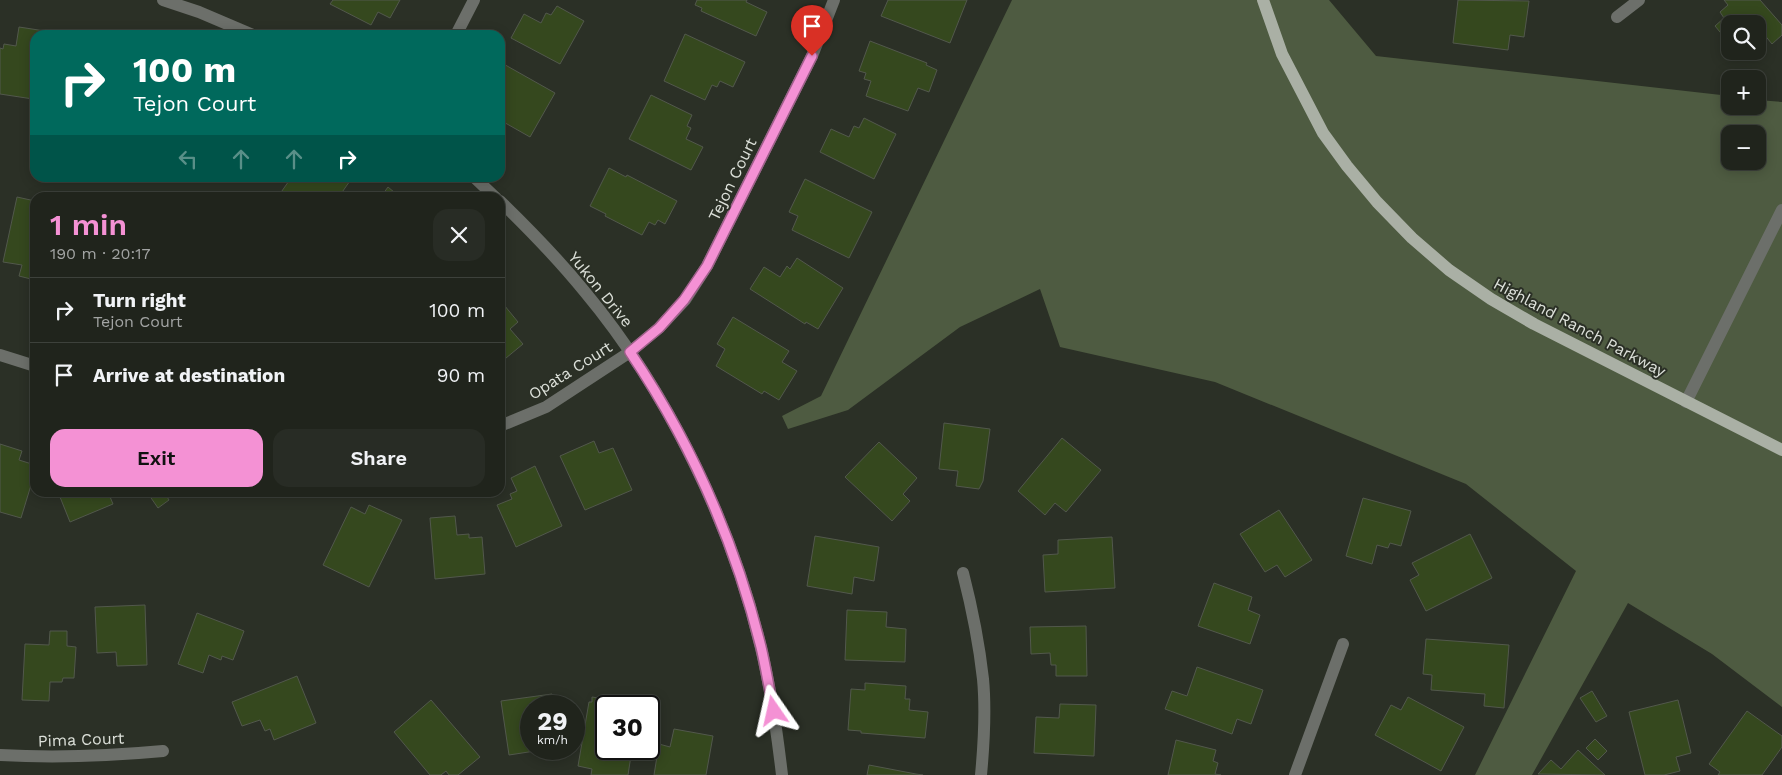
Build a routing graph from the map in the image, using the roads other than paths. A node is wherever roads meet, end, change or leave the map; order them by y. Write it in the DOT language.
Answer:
graph roads {
  1 [pos="162,0"];
  2 [pos="474,0"];
  3 [pos="834,0"];
  4 [pos="1263,0"];
  5 [pos="1639,0"];
  6 [pos="1617,17"];
  7 [pos="241,30"];
  8 [pos="459,30"];
  9 [pos="479,182"];
  10 [pos="490,192"];
  11 [pos="505,206"];
  12 [pos="1782,210"];
  13 [pos="630,352"];
  14 [pos="0,354"];
  15 [pos="30,364"];
  16 [pos="1686,402"];
  17 [pos="505,424"];
  18 [pos="1782,450"];
  19 [pos="964,573"];
  20 [pos="1343,644"];
  21 [pos="163,751"];
  22 [pos="0,755"];
  23 [pos="782,775"];
  24 [pos="981,775"];
  25 [pos="1295,775"];
  1 -- 7 [label="street"];
  2 -- 8 [label="street"];
  3 -- 13 [label="street, Tejon Court"];
  4 -- 16 [label="main road, Highland Ranch Parkway"];
  5 -- 6 [label="street"];
  9 -- 10 [label="street"];
  11 -- 13 [label="street, Yukon Drive"];
  12 -- 16 [label="street"];
  13 -- 17 [label="street, Opata Court"];
  13 -- 23 [label="street, Yukon Drive"];
  14 -- 15 [label="street"];
  16 -- 18 [label="main road, Highland Ranch Parkway"];
  19 -- 24 [label="street"];
  20 -- 25 [label="street"];
  21 -- 22 [label="street, Pima Court"];
}
